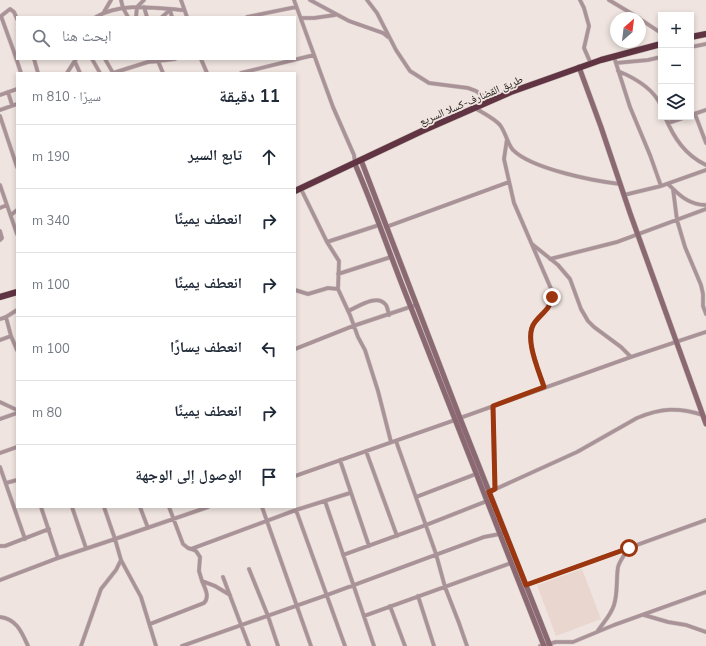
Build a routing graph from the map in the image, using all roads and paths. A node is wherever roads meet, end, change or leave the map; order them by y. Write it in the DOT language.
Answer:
graph roads {
  1 [pos="111,0"];
  2 [pos="121,0"];
  3 [pos="144,0"];
  4 [pos="181,0"];
  5 [pos="294,0"];
  6 [pos="310,0"];
  7 [pos="367,0"];
  8 [pos="580,0"];
  9 [pos="609,0"];
  10 [pos="137,7"];
  11 [pos="144,7"];
  12 [pos="296,7"];
  13 [pos="123,8"];
  14 [pos="170,9"];
  15 [pos="184,10"];
  16 [pos="104,12"];
  17 [pos="630,12"];
  18 [pos="335,14"];
  19 [pos="0,16"];
  20 [pos="98,16"];
  21 [pos="127,16"];
  22 [pos="136,16"];
  23 [pos="147,16"];
  24 [pos="163,16"];
  25 [pos="172,16"];
  26 [pos="187,16"];
  27 [pos="252,16"];
  28 [pos="16,17"];
  29 [pos="300,18"];
  30 [pos="646,22"];
  31 [pos="658,31"];
  32 [pos="706,34"];
  33 [pos="694,36"];
  34 [pos="389,37"];
  35 [pos="706,44"];
  36 [pos="658,45"];
  37 [pos="694,46"];
  38 [pos="314,55"];
  39 [pos="16,58"];
  40 [pos="658,58"];
  41 [pos="296,59"];
  42 [pos="17,60"];
  43 [pos="34,60"];
  44 [pos="76,60"];
  45 [pos="93,60"];
  46 [pos="106,60"];
  47 [pos="147,60"];
  48 [pos="160,60"];
  49 [pos="201,60"];
  50 [pos="294,60"];
  51 [pos="615,60"];
  52 [pos="591,64"];
  53 [pos="579,67"];
  54 [pos="618,71"];
  55 [pos="21,72"];
  56 [pos="38,72"];
  57 [pos="68,72"];
  58 [pos="80,72"];
  59 [pos="99,72"];
  60 [pos="112,72"];
  61 [pos="116,72"];
  62 [pos="163,72"];
  63 [pos="207,72"];
  64 [pos="245,72"];
  65 [pos="16,89"];
  66 [pos="8,92"];
  67 [pos="0,95"];
  68 [pos="658,99"];
  69 [pos="490,101"];
  70 [pos="15,105"];
  71 [pos="475,108"];
  72 [pos="0,110"];
  73 [pos="706,110"];
  74 [pos="694,114"];
  75 [pos="0,116"];
  76 [pos="694,116"];
  77 [pos="666,120"];
  78 [pos="677,120"];
  79 [pos="668,123"];
  80 [pos="507,139"];
  81 [pos="706,143"];
  82 [pos="354,155"];
  83 [pos="361,160"];
  84 [pos="16,164"];
  85 [pos="354,164"];
  86 [pos="706,165"];
  87 [pos="706,170"];
  88 [pos="508,182"];
  89 [pos="620,184"];
  90 [pos="668,184"];
  91 [pos="0,185"];
  92 [pos="661,186"];
  93 [pos="673,189"];
  94 [pos="298,190"];
  95 [pos="1,191"];
  96 [pos="624,194"];
  97 [pos="7,205"];
  98 [pos="706,205"];
  99 [pos="0,208"];
  100 [pos="706,209"];
  101 [pos="16,211"];
  102 [pos="10,215"];
  103 [pos="677,220"];
  104 [pos="379,225"];
  105 [pos="386,227"];
  106 [pos="0,231"];
  107 [pos="16,231"];
  108 [pos="638,234"];
  109 [pos="0,240"];
  110 [pos="327,242"];
  111 [pos="531,243"];
  112 [pos="391,257"];
  113 [pos="550,259"];
  114 [pos="338,274"];
  115 [pos="338,289"];
  116 [pos="296,290"];
  117 [pos="16,292"];
  118 [pos="0,297"];
  119 [pos="413,306"];
  120 [pos="16,311"];
  121 [pos="348,311"];
  122 [pos="389,314"];
  123 [pos="706,314"];
  124 [pos="6,317"];
  125 [pos="0,319"];
  126 [pos="353,326"];
  127 [pos="706,332"];
  128 [pos="11,336"];
  129 [pos="0,340"];
  130 [pos="676,343"];
  131 [pos="16,348"];
  132 [pos="296,349"];
  133 [pos="631,357"];
  134 [pos="544,387"];
  135 [pos="0,402"];
  136 [pos="493,406"];
  137 [pos="16,410"];
  138 [pos="16,411"];
  139 [pos="703,415"];
  140 [pos="0,419"];
  141 [pos="457,419"];
  142 [pos="706,424"];
  143 [pos="396,441"];
  144 [pos="391,442"];
  145 [pos="16,447"];
  146 [pos="366,451"];
  147 [pos="0,453"];
  148 [pos="340,460"];
  149 [pos="0,467"];
  150 [pos="476,474"];
  151 [pos="296,476"];
  152 [pos="16,480"];
  153 [pos="6,483"];
  154 [pos="495,489"];
  155 [pos="350,492"];
  156 [pos="486,493"];
  157 [pos="416,497"];
  158 [pos="324,501"];
  159 [pos="487,501"];
  160 [pos="42,508"];
  161 [pos="72,508"];
  162 [pos="104,508"];
  163 [pos="140,508"];
  164 [pos="169,508"];
  165 [pos="205,508"];
  166 [pos="262,508"];
  167 [pos="296,510"];
  168 [pos="173,519"];
  169 [pos="706,520"];
  170 [pos="267,521"];
  171 [pos="426,525"];
  172 [pos="148,528"];
  173 [pos="49,529"];
  174 [pos="502,533"];
  175 [pos="397,536"];
  176 [pos="25,539"];
  177 [pos="115,539"];
  178 [pos="0,546"];
  179 [pos="369,546"];
  180 [pos="86,548"];
  181 [pos="629,548"];
  182 [pos="191,549"];
  183 [pos="436,554"];
  184 [pos="343,555"];
  185 [pos="58,558"];
  186 [pos="121,560"];
  187 [pos="512,563"];
  188 [pos="249,569"];
  189 [pos="223,576"];
  190 [pos="0,580"];
  191 [pos="202,581"];
  192 [pos="526,585"];
  193 [pos="353,586"];
  194 [pos="445,587"];
  195 [pos="706,592"];
  196 [pos="230,595"];
  197 [pos="327,595"];
  198 [pos="418,596"];
  199 [pos="298,605"];
  200 [pos="390,606"];
  201 [pos="644,615"];
  202 [pos="268,616"];
  203 [pos="364,616"];
  204 [pos="0,617"];
  205 [pos="150,624"];
  206 [pos="241,625"];
  207 [pos="597,632"];
  208 [pos="706,632"];
  209 [pos="573,642"];
  210 [pos="545,645"];
  211 [pos="28,646"];
  212 [pos="81,646"];
  213 [pos="156,646"];
  214 [pos="182,646"];
  215 [pos="249,646"];
  216 [pos="278,646"];
  217 [pos="311,646"];
  218 [pos="345,646"];
  219 [pos="374,646"];
  220 [pos="405,646"];
  221 [pos="434,646"];
  222 [pos="467,646"];
  223 [pos="577,646"];
  1 -- 16 [label="street"];
  2 -- 13 [label="street"];
  3 -- 10 [label="street"];
  4 -- 15 [label="street"];
  5 -- 12 [label="street"];
  6 -- 18 [label="street"];
  7 -- 34 [label="street"];
  8 -- 52 [label="street"];
  9 -- 17 [label="street"];
  10 -- 11 [label="street"];
  10 -- 13 [label="street"];
  10 -- 22 [label="street"];
  11 -- 14 [label="street"];
  11 -- 23 [label="street"];
  12 -- 27 [label="street"];
  12 -- 29 [label="street"];
  13 -- 16 [label="street"];
  13 -- 21 [label="street"];
  14 -- 15 [label="street"];
  14 -- 24 [label="street"];
  14 -- 25 [label="street"];
  15 -- 26 [label="street"];
  16 -- 20 [label="street"];
  18 -- 29 [label="street"];
  18 -- 34 [label="street"];
  19 -- 28 [label="street"];
  19 -- 39 [label="street"];
  29 -- 38 [label="street"];
  30 -- 31 [label="street"];
  32 -- 33 [label="highway"];
  34 -- 69 [label="street"];
  35 -- 37 [label="street"];
  36 -- 51 [label="highway, طريق القضارف-كسلا السريع"];
  38 -- 41 [label="street"];
  38 -- 82 [label="street"];
  40 -- 51 [label="street"];
  42 -- 55 [label="street"];
  43 -- 56 [label="street"];
  44 -- 57 [label="street"];
  44 -- 58 [label="street"];
  45 -- 59 [label="street"];
  46 -- 60 [label="street"];
  47 -- 48 [label="street"];
  47 -- 61 [label="street"];
  48 -- 62 [label="street"];
  49 -- 63 [label="street"];
  50 -- 64 [label="street"];
  51 -- 52 [label="highway, طريق القضارف-كسلا السريع"];
  51 -- 54 [label="street"];
  52 -- 53 [label="highway, طريق القضارف-كسلا السريع"];
  53 -- 69 [label="highway, طريق القضارف-كسلا السريع"];
  53 -- 89 [label="main road"];
  54 -- 68 [label="street"];
  54 -- 92 [label="street"];
  65 -- 66 [label="street"];
  66 -- 67 [label="street"];
  66 -- 70 [label="street"];
  69 -- 71 [label="highway, طريق القضارف-كسلا السريع"];
  70 -- 72 [label="street"];
  71 -- 80 [label="street"];
  71 -- 83 [label="highway, طريق القضارف-كسلا السريع"];
  73 -- 74 [label="street"];
  75 -- 84 [label="street"];
  76 -- 81 [label="street"];
  77 -- 79 [label="street"];
  78 -- 79 [label="street"];
  79 -- 86 [label="street"];
  80 -- 88 [label="street"];
  80 -- 89 [label="street"];
  82 -- 83 [label="street"];
  82 -- 85 [label="street"];
  83 -- 85 [label="highway, طريق القضارف-كسلا السريع"];
  83 -- 105 [label="main road"];
  85 -- 94 [label="highway, طريق القضارف-كسلا السريع"];
  85 -- 104 [label="main road"];
  87 -- 90 [label="street"];
  88 -- 105 [label="street"];
  88 -- 111 [label="street"];
  89 -- 96 [label="main road"];
  90 -- 92 [label="street"];
  90 -- 93 [label="street"];
  91 -- 95 [label="street"];
  92 -- 96 [label="street"];
  93 -- 98 [label="street"];
  93 -- 103 [label="street"];
  94 -- 110 [label="street"];
  95 -- 97 [label="street"];
  96 -- 108 [label="main road"];
  97 -- 99 [label="street"];
  97 -- 102 [label="street"];
  100 -- 103 [label="street"];
  101 -- 102 [label="street"];
  102 -- 107 [label="street"];
  103 -- 108 [label="street"];
  103 -- 123 [label="street"];
  104 -- 110 [label="street"];
  104 -- 112 [label="main road"];
  105 -- 119 [label="main road"];
  106 -- 109 [label="street"];
  108 -- 113 [label="street"];
  108 -- 130 [label="main road"];
  110 -- 114 [label="street"];
  111 -- 113 [label="street"];
  111 -- 134 [label="street"];
  112 -- 114 [label="street"];
  112 -- 119 [label="main road"];
  113 -- 133 [label="street"];
  114 -- 115 [label="street"];
  115 -- 116 [label="street"];
  115 -- 121 [label="street"];
  117 -- 118 [label="highway"];
  119 -- 122 [label="street"];
  119 -- 141 [label="main road"];
  120 -- 124 [label="street"];
  121 -- 122 [label="street"];
  121 -- 126 [label="street"];
  122 -- 126 [label="street"];
  124 -- 125 [label="street"];
  124 -- 128 [label="street"];
  126 -- 132 [label="street"];
  126 -- 144 [label="street"];
  127 -- 130 [label="street"];
  128 -- 129 [label="street"];
  128 -- 131 [label="street"];
  130 -- 133 [label="street"];
  130 -- 139 [label="main road"];
  133 -- 134 [label="street"];
  134 -- 136 [label="street"];
  135 -- 137 [label="street"];
  136 -- 141 [label="street"];
  136 -- 154 [label="street"];
  138 -- 140 [label="street"];
  139 -- 142 [label="main road"];
  139 -- 154 [label="street"];
  141 -- 143 [label="street"];
  141 -- 150 [label="main road"];
  141 -- 156 [label="main road"];
  143 -- 144 [label="street"];
  143 -- 157 [label="street"];
  144 -- 146 [label="street"];
  145 -- 147 [label="street"];
  146 -- 148 [label="street"];
  146 -- 175 [label="street"];
  148 -- 151 [label="street"];
  148 -- 155 [label="street"];
  149 -- 153 [label="street"];
  150 -- 156 [label="main road"];
  150 -- 157 [label="street"];
  152 -- 153 [label="street"];
  153 -- 176 [label="street"];
  154 -- 156 [label="street"];
  155 -- 158 [label="street"];
  155 -- 179 [label="street"];
  156 -- 159 [label="main road"];
  156 -- 174 [label="main road"];
  157 -- 171 [label="street"];
  158 -- 167 [label="street"];
  158 -- 184 [label="street"];
  159 -- 171 [label="street"];
  159 -- 174 [label="main road"];
  160 -- 173 [label="street"];
  161 -- 180 [label="street"];
  162 -- 177 [label="street"];
  163 -- 172 [label="street"];
  164 -- 168 [label="street"];
  165 -- 168 [label="street"];
  166 -- 170 [label="street"];
  167 -- 170 [label="street"];
  167 -- 197 [label="street"];
  168 -- 172 [label="street"];
  168 -- 182 [label="street"];
  169 -- 181 [label="street"];
  170 -- 182 [label="street"];
  170 -- 199 [label="street"];
  171 -- 175 [label="street"];
  171 -- 183 [label="street"];
  172 -- 177 [label="street"];
  173 -- 176 [label="street"];
  173 -- 185 [label="street"];
  174 -- 183 [label="street"];
  174 -- 187 [label="main road"];
  174 -- 192 [label="main road"];
  175 -- 179 [label="street"];
  176 -- 178 [label="street"];
  177 -- 180 [label="street"];
  177 -- 186 [label="street"];
  179 -- 184 [label="street"];
  180 -- 185 [label="street"];
  181 -- 192 [label="street"];
  181 -- 207 [label="street"];
  182 -- 191 [label="street"];
  183 -- 193 [label="street"];
  183 -- 194 [label="street"];
  184 -- 193 [label="street"];
  185 -- 190 [label="street"];
  186 -- 205 [label="street"];
  186 -- 212 [label="street"];
  187 -- 194 [label="street"];
  187 -- 210 [label="main road"];
  188 -- 202 [label="street"];
  189 -- 196 [label="street"];
  191 -- 196 [label="street"];
  191 -- 205 [label="street"];
  192 -- 210 [label="main road"];
  193 -- 197 [label="street"];
  193 -- 203 [label="street"];
  194 -- 198 [label="street"];
  194 -- 222 [label="street"];
  195 -- 201 [label="street"];
  196 -- 206 [label="street"];
  197 -- 199 [label="street"];
  197 -- 218 [label="street"];
  198 -- 200 [label="street"];
  198 -- 221 [label="street"];
  199 -- 202 [label="street"];
  199 -- 217 [label="street"];
  200 -- 203 [label="street"];
  200 -- 220 [label="street"];
  201 -- 207 [label="street"];
  201 -- 208 [label="street"];
  202 -- 206 [label="street"];
  202 -- 216 [label="street"];
  203 -- 219 [label="street"];
  204 -- 211 [label="street"];
  205 -- 213 [label="street"];
  206 -- 214 [label="street"];
  206 -- 215 [label="street"];
  207 -- 209 [label="street"];
  209 -- 210 [label="street"];
  209 -- 223 [label="street"];
}
